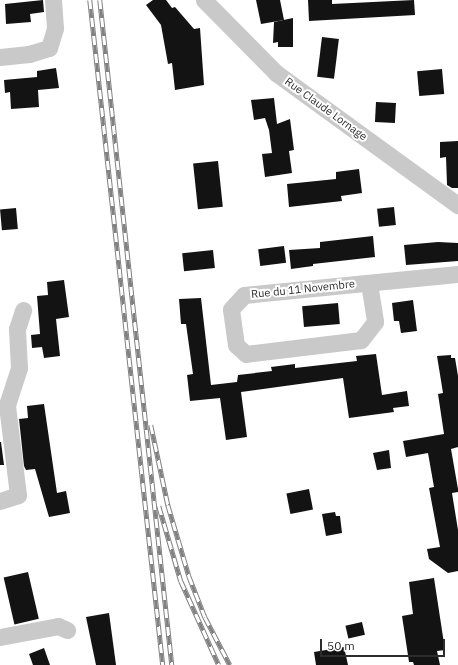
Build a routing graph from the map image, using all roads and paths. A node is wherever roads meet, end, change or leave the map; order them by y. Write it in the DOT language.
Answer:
graph roads {
  1 [pos="53,0"];
  2 [pos="204,0"];
  3 [pos="0,57"];
  4 [pos="458,205"];
  5 [pos="458,274"];
  6 [pos="370,282"];
  7 [pos="22,310"];
  8 [pos="0,501"];
  9 [pos="67,630"];
  10 [pos="0,637"];
  1 -- 3 [label="street"];
  2 -- 4 [label="street, Rue Claude Lornage"];
  5 -- 6 [label="street, Rue du 11 Novembre"];
  6 -- 6 [label="street, Rue du 11 Novembre"];
  7 -- 8 [label="street"];
  9 -- 10 [label="street"];
}
